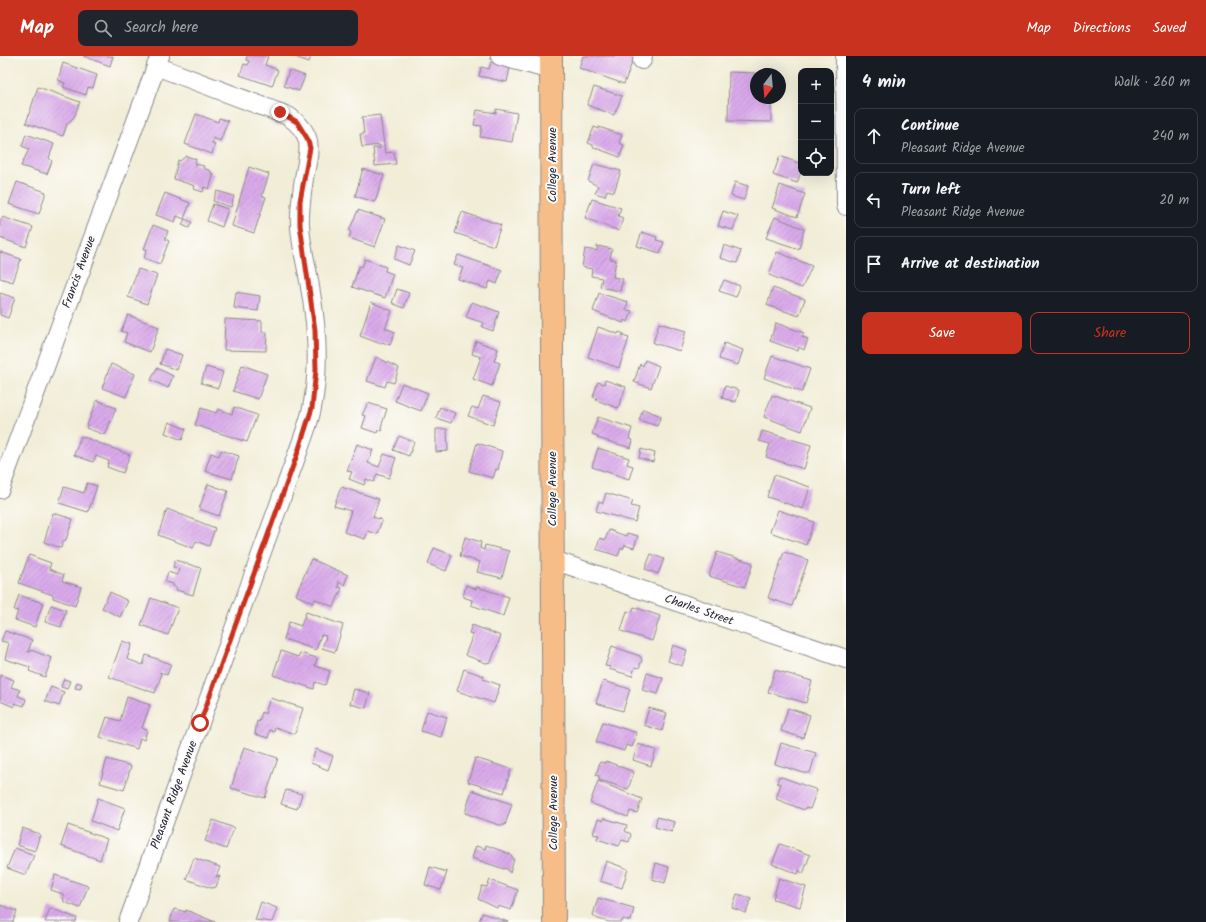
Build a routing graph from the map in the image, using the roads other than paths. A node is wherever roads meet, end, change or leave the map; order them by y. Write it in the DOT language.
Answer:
graph roads {
  1 [pos="500,56"];
  2 [pos="845,56"];
  3 [pos="158,61"];
  4 [pos="551,63"];
  5 [pos="846,206"];
  6 [pos="0,489"];
  7 [pos="552,560"];
  8 [pos="846,659"];
  9 [pos="128,922"];
  10 [pos="554,922"];
  1 -- 4 [label="street"];
  2 -- 5 [label="street"];
  3 -- 6 [label="street, Francis Avenue"];
  3 -- 9 [label="street, Pleasant Ridge Avenue"];
  4 -- 7 [label="main road, College Avenue"];
  7 -- 8 [label="street, Charles Street"];
  7 -- 10 [label="main road, College Avenue"];
}
